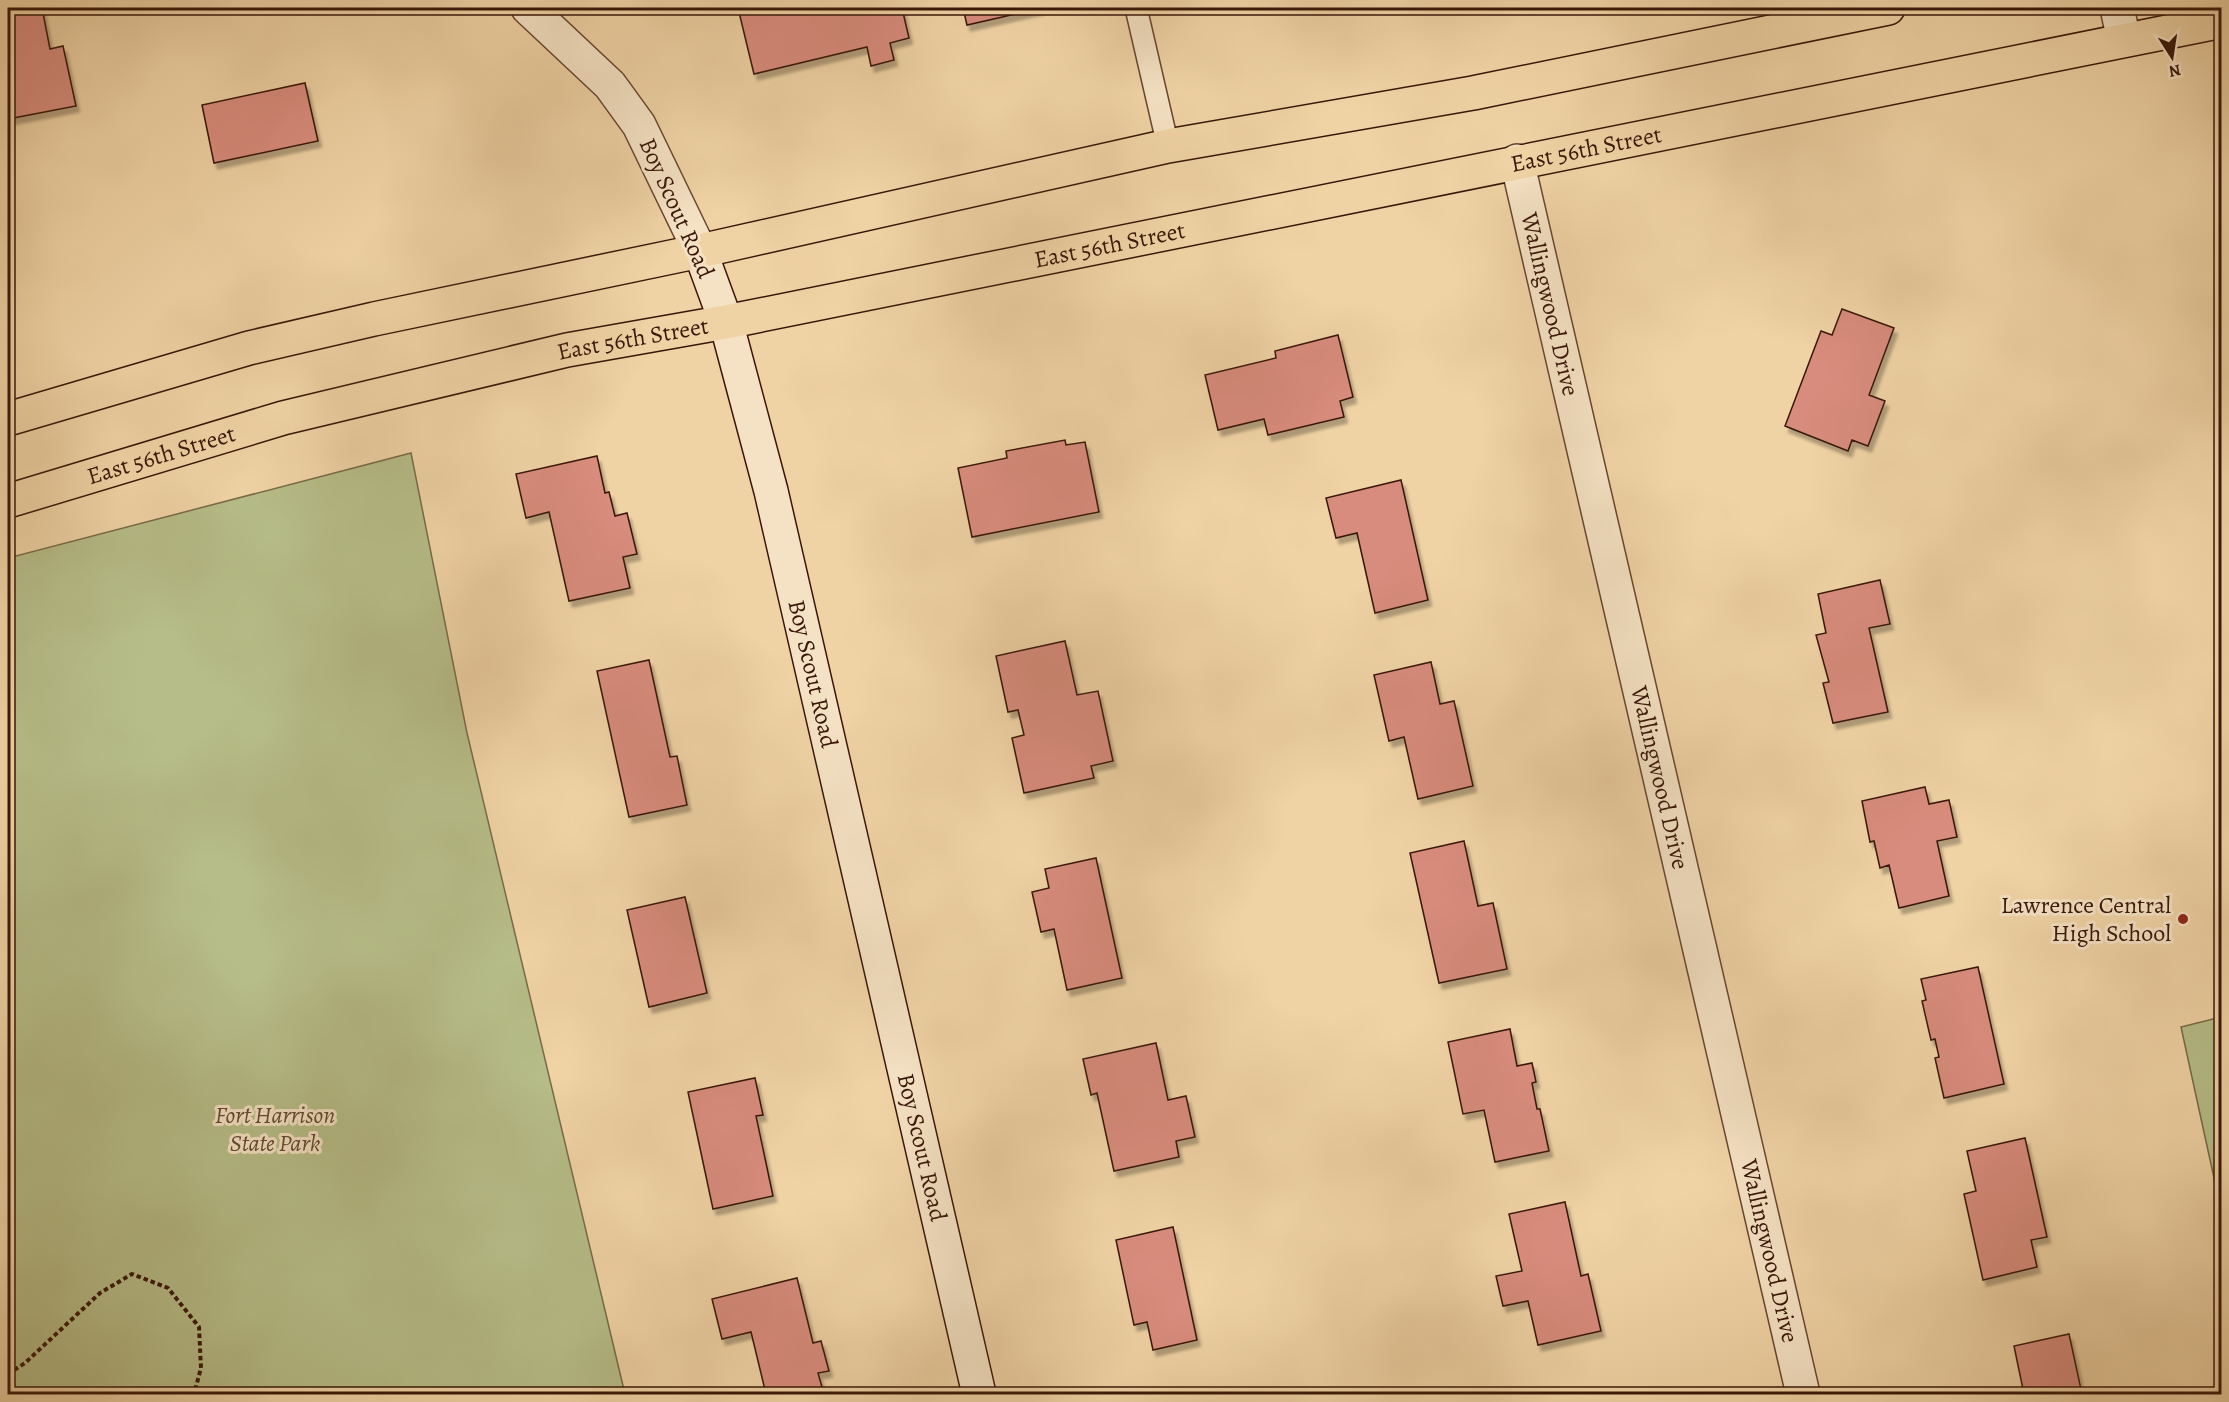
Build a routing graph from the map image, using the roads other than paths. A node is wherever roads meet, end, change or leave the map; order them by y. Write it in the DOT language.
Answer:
graph roads {
  1 [pos="528,8"];
  2 [pos="1136,8"];
  3 [pos="1888,8"];
  4 [pos="2117,8"];
  5 [pos="2222,21"];
  6 [pos="2124,40"];
  7 [pos="1168,146"];
  8 [pos="1517,161"];
  9 [pos="700,251"];
  10 [pos="726,322"];
  11 [pos="8,419"];
  12 [pos="8,501"];
  13 [pos="979,1395"];
  14 [pos="1803,1395"];
  1 -- 9 [label="street, Boy Scout Road"];
  2 -- 7 [label="lane"];
  3 -- 7 [label="main road"];
  4 -- 6 [label="street"];
  5 -- 6 [label="main road, East 56th Street"];
  6 -- 8 [label="main road, East 56th Street"];
  7 -- 9 [label="main road"];
  8 -- 10 [label="main road, East 56th Street"];
  8 -- 14 [label="street, Wallingwood Drive"];
  9 -- 10 [label="street, Boy Scout Road"];
  9 -- 11 [label="main road"];
  10 -- 12 [label="main road, East 56th Street"];
  10 -- 13 [label="street, Boy Scout Road"];
}
